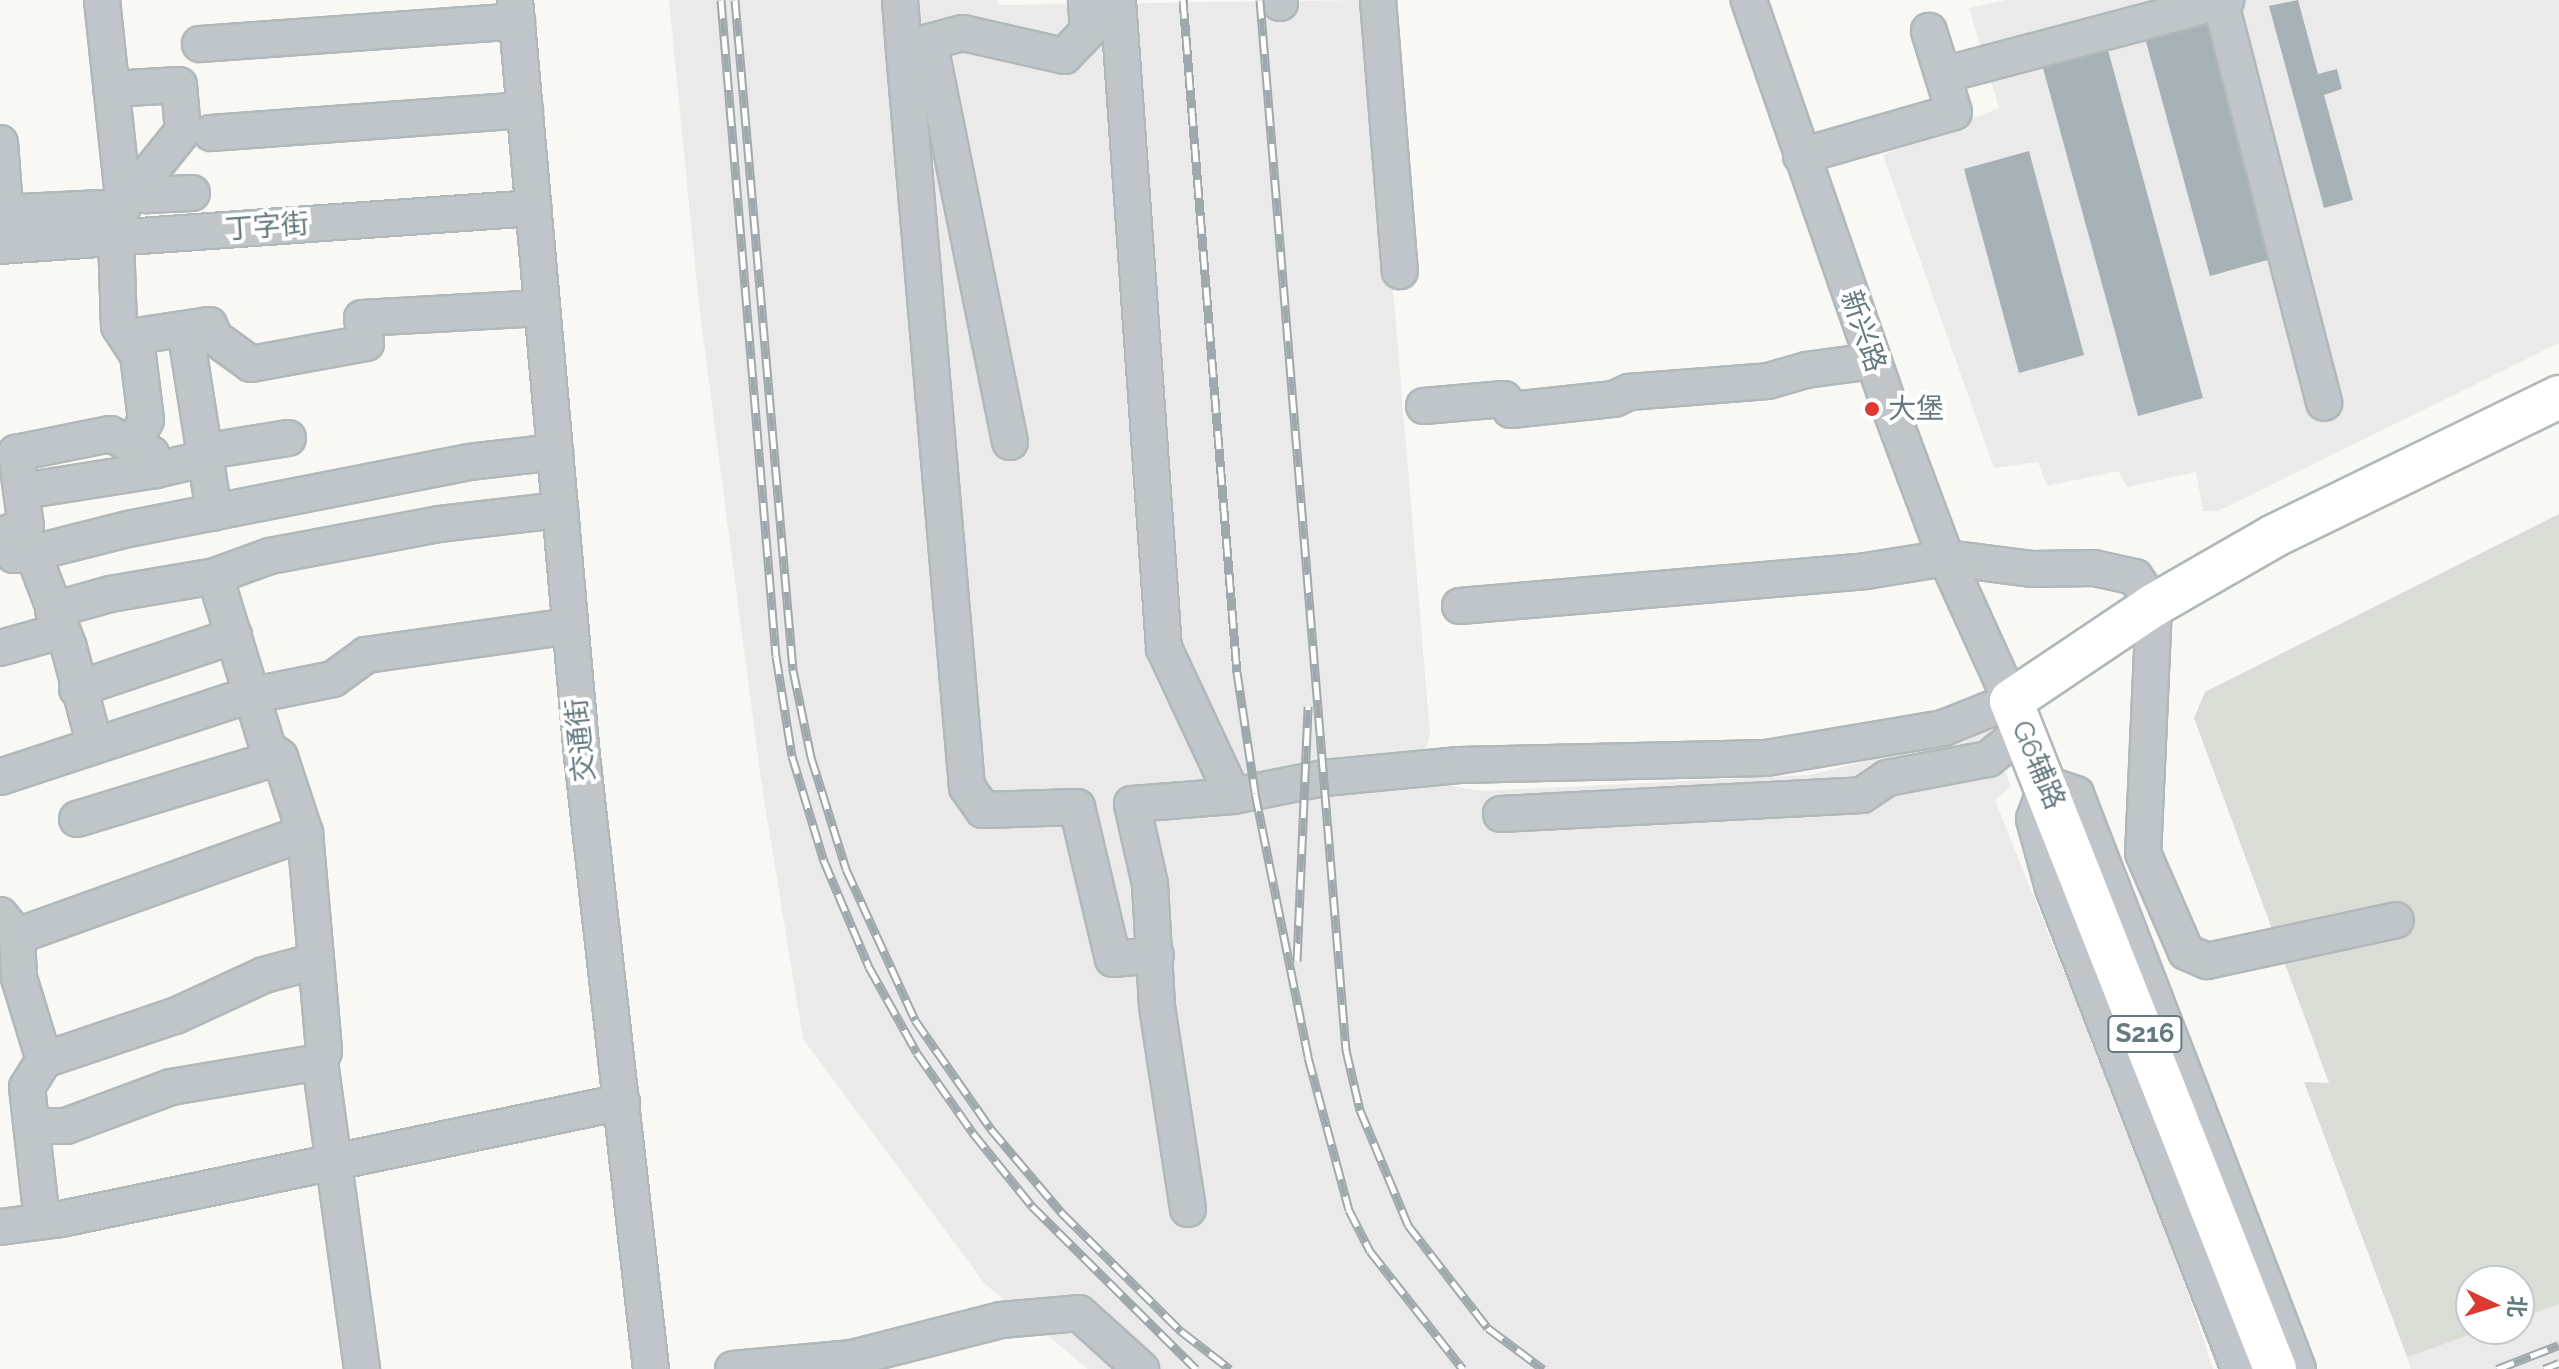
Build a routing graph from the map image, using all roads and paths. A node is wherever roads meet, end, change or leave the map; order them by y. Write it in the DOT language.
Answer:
graph roads {
  1 [pos="102,0"];
  2 [pos="900,0"];
  3 [pos="1086,0"];
  4 [pos="1118,0"];
  5 [pos="1378,0"];
  6 [pos="1749,0"];
  7 [pos="2222,1"];
  8 [pos="516,10"];
  9 [pos="1929,31"];
  10 [pos="200,44"];
  11 [pos="916,46"];
  12 [pos="1943,75"];
  13 [pos="111,89"];
  14 [pos="525,110"];
  15 [pos="211,133"];
  16 [pos="0,143"];
  17 [pos="1801,156"];
  18 [pos="129,192"];
  19 [pos="192,193"];
  20 [pos="534,208"];
  21 [pos="4,229"];
  22 [pos="116,237"];
  23 [pos="1400,271"];
  24 [pos="542,308"];
  25 [pos="185,329"];
  26 [pos="130,337"];
  27 [pos="1873,361"];
  28 [pos="2559,397"];
  29 [pos="2324,403"];
  30 [pos="1424,406"];
  31 [pos="288,438"];
  32 [pos="1010,442"];
  33 [pos="134,443"];
  34 [pos="555,452"];
  35 [pos="203,459"];
  36 [pos="156,470"];
  37 [pos="23,491"];
  38 [pos="560,510"];
  39 [pos="214,513"];
  40 [pos="0,537"];
  41 [pos="33,553"];
  42 [pos="1946,558"];
  43 [pos="215,576"];
  44 [pos="2154,605"];
  45 [pos="1460,606"];
  46 [pos="57,621"];
  47 [pos="570,626"];
  48 [pos="234,636"];
  49 [pos="1,660"];
  50 [pos="77,689"];
  51 [pos="256,698"];
  52 [pos="2017,716"];
  53 [pos="95,746"];
  54 [pos="280,757"];
  55 [pos="0,777"];
  56 [pos="2047,784"];
  57 [pos="1233,796"];
  58 [pos="1501,814"];
  59 [pos="77,819"];
  60 [pos="305,833"];
  61 [pos="2093,846"];
  62 [pos="2143,853"];
  63 [pos="2396,920"];
  64 [pos="8,926"];
  65 [pos="1156,955"];
  66 [pos="316,961"];
  67 [pos="320,1062"];
  68 [pos="24,1079"];
  69 [pos="622,1102"];
  70 [pos="35,1126"];
  71 [pos="335,1162"];
  72 [pos="1188,1209"];
  73 [pos="42,1221"];
  74 [pos="0,1227"];
  75 [pos="362,1369"];
  76 [pos="651,1369"];
  77 [pos="733,1369"];
  78 [pos="1141,1369"];
  79 [pos="2239,1369"];
  80 [pos="2275,1369"];
  81 [pos="2298,1369"];
  1 -- 13 [label="street"];
  2 -- 11 [label="street"];
  3 -- 11 [label="street"];
  4 -- 57 [label="street"];
  5 -- 23 [label="street"];
  6 -- 17 [label="street, 新兴路"];
  7 -- 12 [label="street"];
  7 -- 29 [label="street"];
  8 -- 10 [label="street"];
  8 -- 14 [label="street, 交通街"];
  9 -- 12 [label="street"];
  11 -- 32 [label="street"];
  11 -- 65 [label="street"];
  12 -- 17 [label="street"];
  13 -- 18 [label="street"];
  13 -- 18 [label="street"];
  14 -- 15 [label="street"];
  14 -- 20 [label="street, 交通街"];
  16 -- 21 [label="street"];
  17 -- 27 [label="street, 新兴路"];
  18 -- 19 [label="street"];
  18 -- 21 [label="street"];
  20 -- 22 [label="street, 丁字街"];
  20 -- 24 [label="street, 交通街"];
  21 -- 22 [label="street, 丁字街"];
  22 -- 26 [label="street"];
  24 -- 25 [label="street"];
  24 -- 34 [label="street, 交通街"];
  25 -- 26 [label="street"];
  25 -- 35 [label="street"];
  26 -- 33 [label="street"];
  27 -- 30 [label="street"];
  27 -- 42 [label="street, 新兴路"];
  28 -- 44 [label="main road, G6辅路"];
  31 -- 35 [label="street"];
  33 -- 36 [label="street"];
  33 -- 37 [label="street"];
  34 -- 38 [label="street, 交通街"];
  34 -- 39 [label="street"];
  35 -- 36 [label="street"];
  35 -- 39 [label="street"];
  36 -- 37 [label="street"];
  37 -- 40 [label="street"];
  38 -- 43 [label="street"];
  38 -- 47 [label="street, 交通街"];
  39 -- 41 [label="street"];
  40 -- 41 [label="street"];
  41 -- 46 [label="street"];
  42 -- 44 [label="street"];
  42 -- 45 [label="street"];
  42 -- 52 [label="street, 新兴路"];
  43 -- 46 [label="street"];
  43 -- 48 [label="street"];
  44 -- 52 [label="main road, G6辅路"];
  44 -- 62 [label="street"];
  46 -- 49 [label="street"];
  46 -- 50 [label="street"];
  47 -- 51 [label="street"];
  47 -- 69 [label="street, 交通街"];
  48 -- 50 [label="street"];
  48 -- 51 [label="street"];
  50 -- 53 [label="street"];
  51 -- 53 [label="street"];
  51 -- 54 [label="street"];
  52 -- 56 [label="main road, G6辅路 / S216"];
  52 -- 57 [label="street"];
  52 -- 58 [label="street"];
  53 -- 55 [label="street"];
  54 -- 59 [label="street"];
  54 -- 60 [label="street"];
  56 -- 61 [label="street"];
  56 -- 79 [label="street"];
  56 -- 80 [label="main road, G6辅路 / S216"];
  57 -- 65 [label="street"];
  60 -- 64 [label="street"];
  60 -- 66 [label="street"];
  61 -- 62 [label="street"];
  61 -- 81 [label="street"];
  62 -- 63 [label="street"];
  64 -- 68 [label="street"];
  65 -- 72 [label="street"];
  66 -- 67 [label="street"];
  66 -- 68 [label="street"];
  67 -- 70 [label="street"];
  67 -- 71 [label="street"];
  68 -- 70 [label="street"];
  69 -- 71 [label="street"];
  69 -- 76 [label="street, 交通街"];
  70 -- 73 [label="street"];
  71 -- 73 [label="street"];
  71 -- 75 [label="street"];
  73 -- 74 [label="street"];
  77 -- 78 [label="street"];
}
